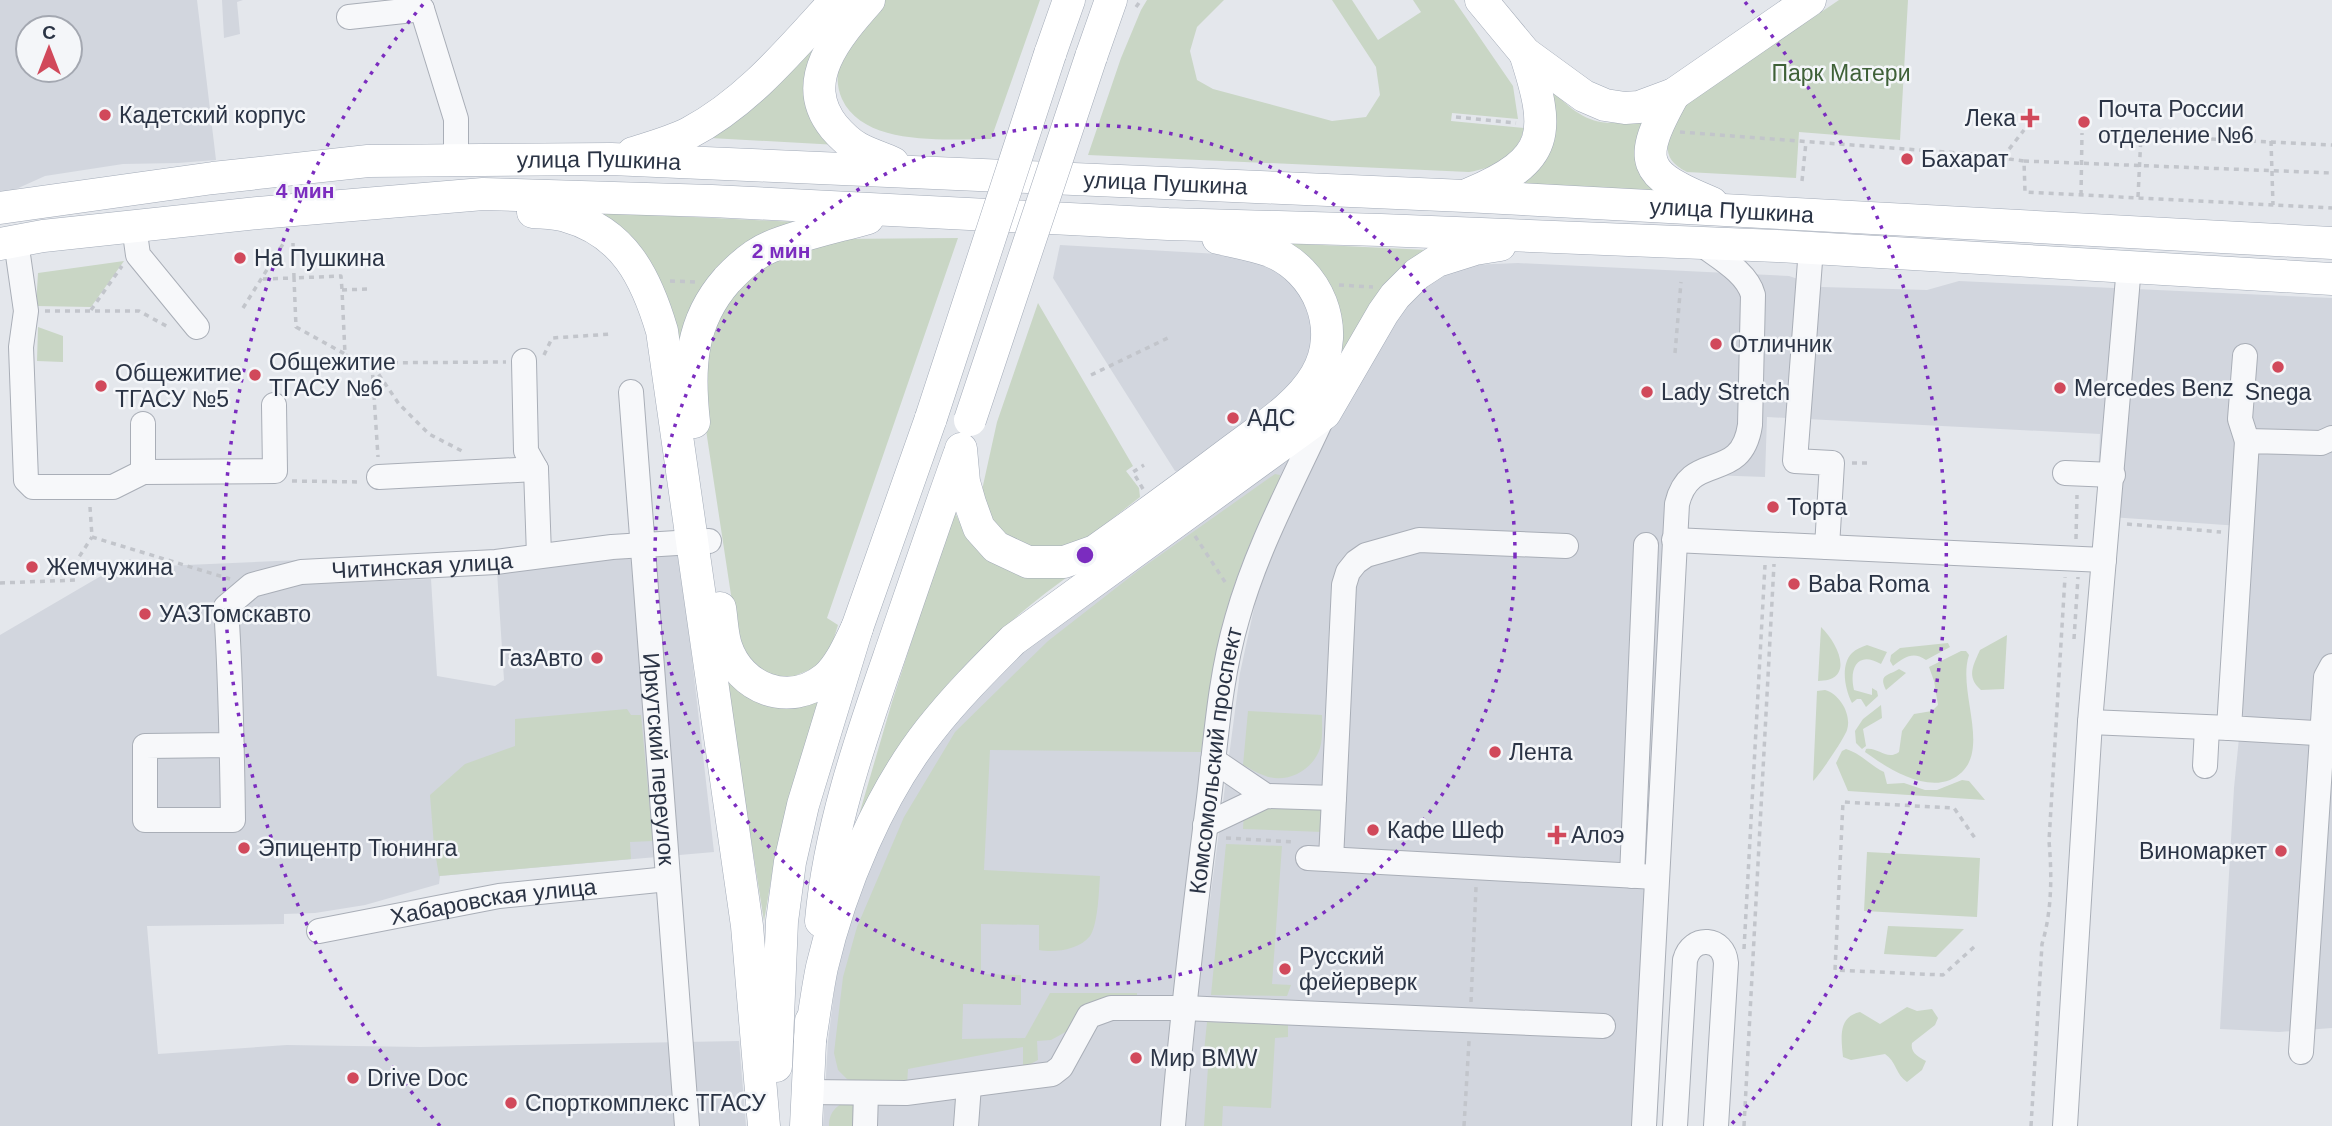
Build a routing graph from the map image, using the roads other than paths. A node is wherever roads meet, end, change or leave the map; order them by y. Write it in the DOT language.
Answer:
graph roads {
  1 [pos="836,0"];
  2 [pos="869,0"];
  3 [pos="1069,0"];
  4 [pos="1111,0"];
  5 [pos="1481,0"];
  6 [pos="1810,0"];
  7 [pos="418,5"];
  8 [pos="349,17"];
  9 [pos="1525,53"];
  10 [pos="1674,94"];
  11 [pos="611,159"];
  12 [pos="456,160"];
  13 [pos="910,171"];
  14 [pos="1465,196"];
  15 [pos="371,202"];
  16 [pos="0,208"];
  17 [pos="895,211"];
  18 [pos="1730,211"];
  19 [pos="1168,224"];
  20 [pos="1563,237"];
  21 [pos="132,241"];
  22 [pos="8,242"];
  23 [pos="1700,243"];
  24 [pos="2332,243"];
  25 [pos="1811,248"];
  26 [pos="2129,267"];
  27 [pos="2332,279"];
  28 [pos="186,329"];
  29 [pos="11,349"];
  30 [pos="2245,356"];
  31 [pos="524,361"];
  32 [pos="631,392"];
  33 [pos="274,405"];
  34 [pos="1325,413"];
  35 [pos="143,424"];
  36 [pos="966,435"];
  37 [pos="2332,438"];
  38 [pos="2247,441"];
  39 [pos="536,469"];
  40 [pos="143,472"];
  41 [pos="2072,473"];
  42 [pos="2113,475"];
  43 [pos="379,477"];
  44 [pos="1674,540"];
  45 [pos="700,542"];
  46 [pos="641,545"];
  47 [pos="1646,545"];
  48 [pos="1566,546"];
  49 [pos="1827,547"];
  50 [pos="539,555"];
  51 [pos="2104,560"];
  52 [pos="857,628"];
  53 [pos="2332,666"];
  54 [pos="2090,722"];
  55 [pos="2218,728"];
  56 [pos="2328,734"];
  57 [pos="232,745"];
  58 [pos="1213,760"];
  59 [pos="2205,766"];
  60 [pos="1266,796"];
  61 [pos="1334,798"];
  62 [pos="1214,832"];
  63 [pos="1644,876"];
  64 [pos="668,879"];
  65 [pos="320,931"];
  66 [pos="1182,1008"];
  67 [pos="1603,1026"];
  68 [pos="810,1040"];
  69 [pos="2301,1052"];
  70 [pos="968,1085"];
  71 [pos="807,1092"];
  72 [pos="866,1093"];
  73 [pos="687,1126"];
  74 [pos="764,1126"];
  75 [pos="773,1126"];
  76 [pos="806,1126"];
  77 [pos="864,1126"];
  78 [pos="966,1126"];
  79 [pos="1173,1126"];
  80 [pos="1644,1126"];
  81 [pos="1675,1126"];
  82 [pos="1716,1126"];
  83 [pos="2065,1126"];
  1 -- 11 [label="main road"];
  2 -- 13 [label="main road"];
  3 -- 52 [label="main road, bridge"];
  4 -- 36 [label="main road, bridge"];
  5 -- 9 [label="main road"];
  6 -- 10 [label="main road"];
  7 -- 8 [label="street"];
  7 -- 12 [label="street"];
  9 -- 10 [label="main road"];
  9 -- 14 [label="main road"];
  10 -- 18 [label="main road"];
  11 -- 12 [label="main road, улица Пушкина"];
  11 -- 13 [label="main road, улица Пушкина"];
  12 -- 16 [label="main road, улица Пушкина"];
  13 -- 14 [label="main road, улица Пушкина"];
  14 -- 18 [label="main road, улица Пушкина"];
  15 -- 17 [label="main road, улица Пушкина"];
  15 -- 21 [label="main road, улица Пушкина"];
  15 -- 45 [label="main road"];
  17 -- 19 [label="main road, улица Пушкина"];
  17 -- 45 [label="main road"];
  18 -- 24 [label="main road, улица Пушкина"];
  19 -- 20 [label="main road, улица Пушкина"];
  19 -- 36 [label="main road"];
  20 -- 23 [label="main road, улица Пушкина"];
  20 -- 34 [label="main road"];
  21 -- 22 [label="main road, улица Пушкина"];
  21 -- 28 [label="street"];
  22 -- 29 [label="street"];
  23 -- 25 [label="main road, улица Пушкина"];
  23 -- 44 [label="street"];
  25 -- 26 [label="main road, улица Пушкина"];
  25 -- 49 [label="street"];
  26 -- 27 [label="main road, улица Пушкина"];
  26 -- 42 [label="street"];
  29 -- 40 [label="street"];
  30 -- 38 [label="street"];
  31 -- 39 [label="street"];
  32 -- 46 [label="street, Иркутский переулок"];
  33 -- 40 [label="street"];
  34 -- 58 [label="street, Комсомольский проспект"];
  34 -- 68 [label="main road"];
  35 -- 40 [label="street"];
  36 -- 68 [label="main road"];
  37 -- 38 [label="street"];
  38 -- 55 [label="street"];
  39 -- 43 [label="street"];
  39 -- 50 [label="street"];
  41 -- 42 [label="street"];
  42 -- 51 [label="street"];
  44 -- 49 [label="street"];
  44 -- 63 [label="street"];
  45 -- 46 [label="street, Читинская улица"];
  45 -- 52 [label="main road"];
  45 -- 74 [label="main road"];
  46 -- 50 [label="street, Читинская улица"];
  46 -- 64 [label="street, Иркутский переулок"];
  47 -- 63 [label="street"];
  48 -- 61 [label="street"];
  49 -- 51 [label="street"];
  50 -- 57 [label="street, Читинская улица"];
  51 -- 54 [label="street"];
  52 -- 75 [label="main road"];
  53 -- 56 [label="street"];
  54 -- 55 [label="street"];
  54 -- 83 [label="street"];
  55 -- 56 [label="street"];
  55 -- 59 [label="street"];
  56 -- 69 [label="street"];
  57 -- 57 [label="street"];
  58 -- 60 [label="street"];
  58 -- 62 [label="street, Комсомольский проспект"];
  60 -- 61 [label="street"];
  60 -- 62 [label="street"];
  61 -- 63 [label="street"];
  62 -- 66 [label="street, Комсомольский проспект"];
  63 -- 80 [label="street"];
  64 -- 65 [label="street, Хабаровская улица"];
  64 -- 73 [label="street, Иркутский переулок"];
  66 -- 67 [label="street"];
  66 -- 70 [label="street"];
  66 -- 79 [label="street, Комсомольский проспект"];
  68 -- 71 [label="main road"];
  70 -- 72 [label="street"];
  70 -- 78 [label="street"];
  71 -- 72 [label="street"];
  71 -- 76 [label="main road"];
  72 -- 77 [label="street"];
  81 -- 82 [label="street"];
}
